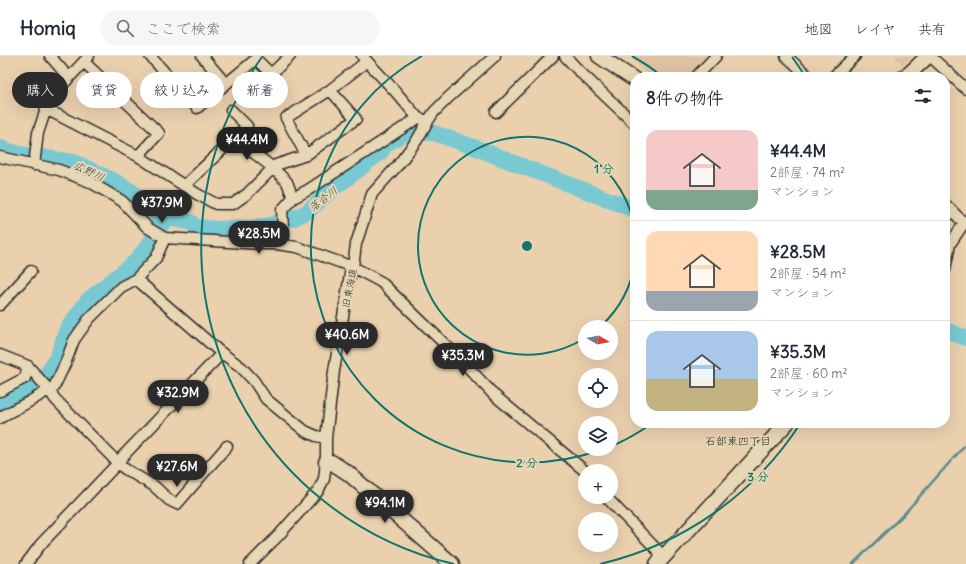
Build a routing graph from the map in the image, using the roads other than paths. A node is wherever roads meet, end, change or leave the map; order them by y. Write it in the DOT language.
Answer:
graph roads {
  1 [pos="50,56"];
  2 [pos="150,56"];
  3 [pos="202,56"];
  4 [pos="290,56"];
  5 [pos="495,56"];
  6 [pos="553,56"];
  7 [pos="565,56"];
  8 [pos="599,56"];
  9 [pos="716,56"];
  10 [pos="786,56"];
  11 [pos="855,56"];
  12 [pos="929,56"];
  13 [pos="365,58"];
  14 [pos="86,59"];
  15 [pos="701,72"];
  16 [pos="804,72"];
  17 [pos="838,72"];
  18 [pos="911,72"];
  19 [pos="947,72"];
  20 [pos="950,75"];
  21 [pos="630,77"];
  22 [pos="69,78"];
  23 [pos="226,84"];
  24 [pos="966,89"];
  25 [pos="330,90"];
  26 [pos="46,109"];
  27 [pos="231,110"];
  28 [pos="496,112"];
  29 [pos="630,119"];
  30 [pos="424,121"];
  31 [pos="235,138"];
  32 [pos="306,155"];
  33 [pos="138,156"];
  34 [pos="0,158"];
  35 [pos="34,165"];
  36 [pos="273,168"];
  37 [pos="184,186"];
  38 [pos="293,198"];
  39 [pos="950,208"];
  40 [pos="965,222"];
  41 [pos="165,238"];
  42 [pos="950,244"];
  43 [pos="284,245"];
  44 [pos="353,267"];
  45 [pos="31,270"];
  46 [pos="136,279"];
  47 [pos="1,302"];
  48 [pos="222,353"];
  49 [pos="0,355"];
  50 [pos="28,366"];
  51 [pos="49,390"];
  52 [pos="0,391"];
  53 [pos="0,418"];
  54 [pos="782,428"];
  55 [pos="326,438"];
  56 [pos="228,446"];
  57 [pos="326,462"];
  58 [pos="118,463"];
  59 [pos="578,465"];
  60 [pos="612,504"];
  61 [pos="661,560"];
  62 [pos="446,562"];
  63 [pos="26,564"];
  64 [pos="250,564"];
  1 -- 22 [label="street"];
  2 -- 23 [label="street"];
  3 -- 23 [label="street"];
  4 -- 23 [label="street"];
  5 -- 30 [label="street, 旧東海道"];
  6 -- 28 [label="street"];
  7 -- 29 [label="street"];
  8 -- 21 [label="street"];
  9 -- 15 [label="street"];
  10 -- 16 [label="street"];
  11 -- 17 [label="street"];
  12 -- 18 [label="street"];
  12 -- 19 [label="street"];
  13 -- 25 [label="street"];
  13 -- 30 [label="street"];
  14 -- 22 [label="street"];
  14 -- 33 [label="street"];
  20 -- 24 [label="street"];
  22 -- 26 [label="street"];
  25 -- 32 [label="street"];
  25 -- 32 [label="street"];
  26 -- 33 [label="street"];
  26 -- 35 [label="street"];
  27 -- 31 [label="street"];
  30 -- 38 [label="street"];
  30 -- 44 [label="street, 旧東海道"];
  31 -- 36 [label="street"];
  31 -- 37 [label="street"];
  32 -- 36 [label="street"];
  33 -- 37 [label="street"];
  34 -- 35 [label="street"];
  35 -- 41 [label="street"];
  36 -- 37 [label="street"];
  36 -- 38 [label="street"];
  38 -- 43 [label="street"];
  39 -- 40 [label="street"];
  40 -- 42 [label="street"];
  41 -- 43 [label="street"];
  41 -- 46 [label="street"];
  43 -- 44 [label="street"];
  44 -- 55 [label="street, 旧東海道"];
  44 -- 59 [label="street"];
  45 -- 47 [label="street"];
  46 -- 48 [label="street"];
  46 -- 51 [label="street"];
  48 -- 55 [label="street"];
  48 -- 58 [label="street"];
  49 -- 50 [label="street"];
  50 -- 51 [label="street"];
  50 -- 52 [label="street"];
  51 -- 53 [label="street"];
  51 -- 58 [label="street"];
  54 -- 61 [label="street"];
  55 -- 57 [label="street, 旧東海道"];
  56 -- 58 [label="street"];
  57 -- 62 [label="street"];
  57 -- 64 [label="street, 旧東海道"];
  58 -- 63 [label="street"];
  60 -- 61 [label="street"];
}
